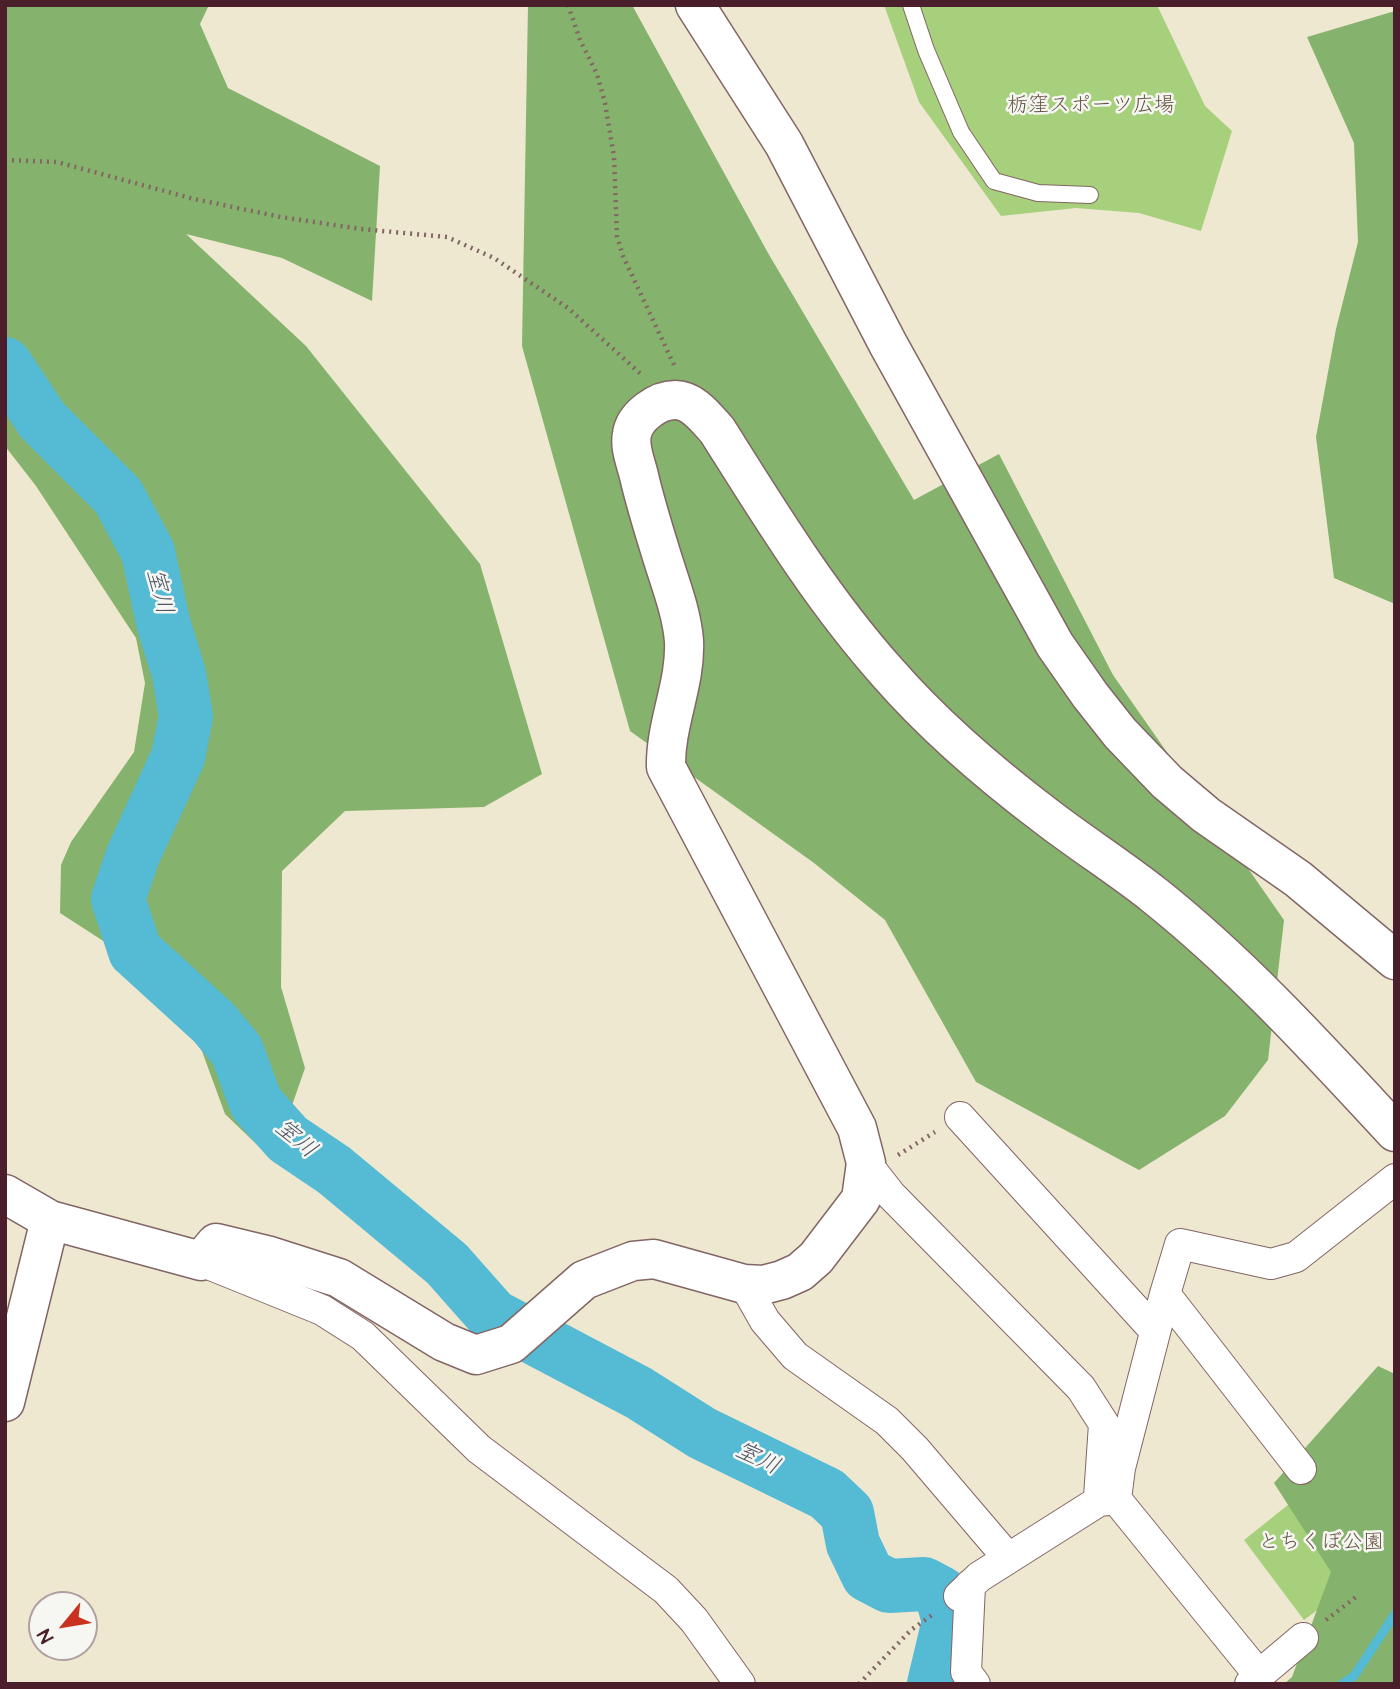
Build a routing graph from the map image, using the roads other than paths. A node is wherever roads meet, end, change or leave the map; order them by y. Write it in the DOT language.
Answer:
graph roads {
  1 [pos="695,5"];
  2 [pos="911,5"];
  3 [pos="1090,195"];
  4 [pos="1395,960"];
  5 [pos="960,1117"];
  6 [pos="1395,1132"];
  7 [pos="869,1167"];
  8 [pos="1395,1179"];
  9 [pos="5,1194"];
  10 [pos="50,1220"];
  11 [pos="201,1261"];
  12 [pos="744,1284"];
  13 [pos="1165,1294"];
  14 [pos="1155,1331"];
  15 [pos="5,1402"];
  16 [pos="1301,1469"];
  17 [pos="1108,1500"];
  18 [pos="1008,1558"];
  19 [pos="1303,1638"];
  20 [pos="1255,1679"];
  21 [pos="740,1684"];
  22 [pos="975,1684"];
  1 -- 4 [label="street"];
  2 -- 3 [label="lane"];
  5 -- 14 [label="street"];
  6 -- 7 [label="street"];
  7 -- 12 [label="street"];
  7 -- 17 [label="street"];
  8 -- 13 [label="street"];
  9 -- 10 [label="street"];
  10 -- 11 [label="street"];
  10 -- 15 [label="street"];
  11 -- 12 [label="street"];
  11 -- 21 [label="street"];
  12 -- 18 [label="street"];
  13 -- 14 [label="street"];
  13 -- 16 [label="street"];
  14 -- 17 [label="street"];
  17 -- 18 [label="street"];
  17 -- 20 [label="street"];
  18 -- 22 [label="street"];
  19 -- 20 [label="street"];
}
